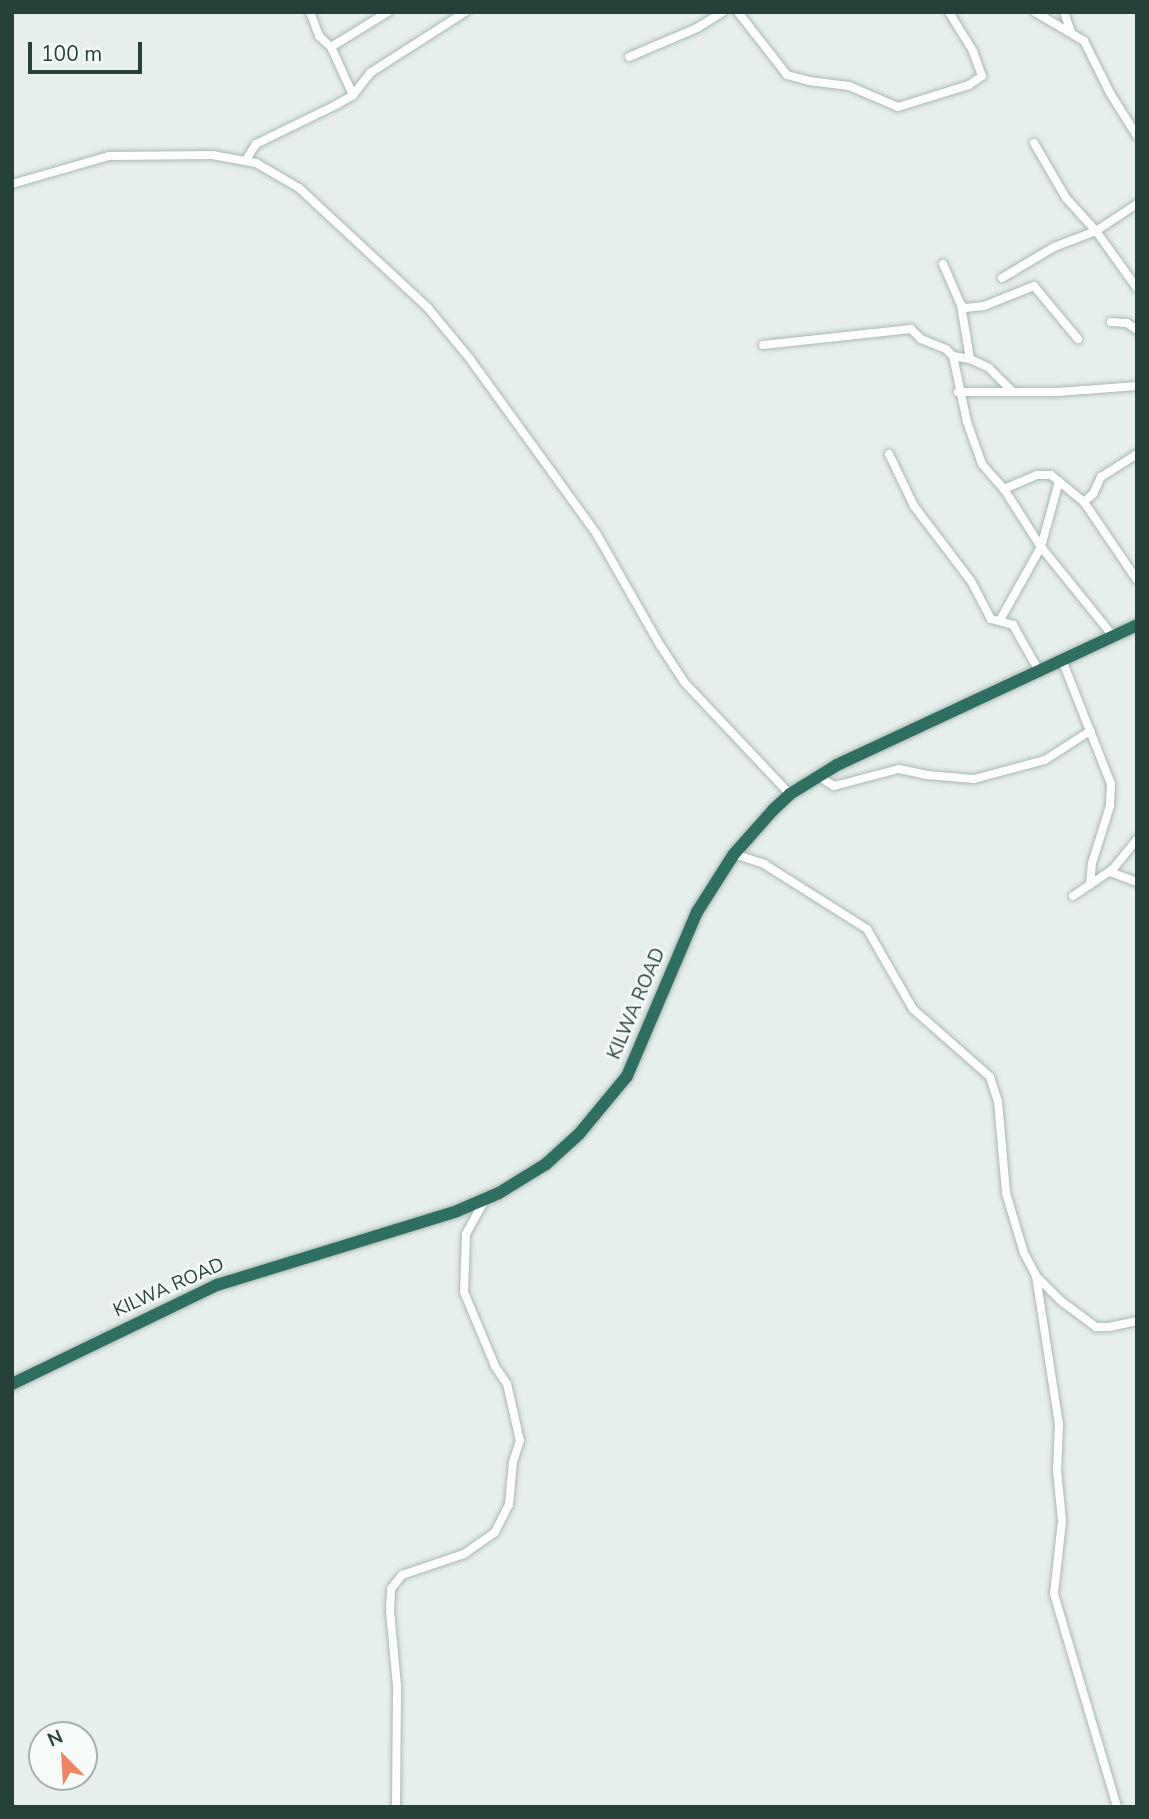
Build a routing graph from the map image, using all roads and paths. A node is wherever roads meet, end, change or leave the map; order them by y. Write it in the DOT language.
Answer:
graph roads {
  1 [pos="310,12"];
  2 [pos="388,12"];
  3 [pos="465,12"];
  4 [pos="723,12"];
  5 [pos="738,12"];
  6 [pos="949,12"];
  7 [pos="1035,12"];
  8 [pos="1064,12"];
  9 [pos="1072,32"];
  10 [pos="331,47"];
  11 [pos="629,57"];
  12 [pos="353,95"];
  13 [pos="1137,136"];
  14 [pos="1034,143"];
  15 [pos="246,160"];
  16 [pos="12,184"];
  17 [pos="1137,204"];
  18 [pos="1096,231"];
  19 [pos="943,264"];
  20 [pos="1002,278"];
  21 [pos="1137,288"];
  22 [pos="961,305"];
  23 [pos="1111,322"];
  24 [pos="1137,330"];
  25 [pos="1078,339"];
  26 [pos="763,345"];
  27 [pos="953,356"];
  28 [pos="970,359"];
  29 [pos="1137,386"];
  30 [pos="958,391"];
  31 [pos="1012,391"];
  32 [pos="889,454"];
  33 [pos="1137,454"];
  34 [pos="1059,481"];
  35 [pos="1004,488"];
  36 [pos="1084,502"];
  37 [pos="1041,547"];
  38 [pos="1137,580"];
  39 [pos="1000,620"];
  40 [pos="1137,625"];
  41 [pos="1113,636"];
  42 [pos="1062,660"];
  43 [pos="1039,671"];
  44 [pos="1090,731"];
  45 [pos="818,776"];
  46 [pos="790,794"];
  47 [pos="1137,839"];
  48 [pos="734,854"];
  49 [pos="1110,872"];
  50 [pos="1137,882"];
  51 [pos="1090,886"];
  52 [pos="1073,896"];
  53 [pos="484,1201"];
  54 [pos="1035,1276"];
  55 [pos="1137,1321"];
  56 [pos="12,1384"];
  57 [pos="396,1807"];
  58 [pos="1117,1807"];
  1 -- 10 [label="street"];
  2 -- 10 [label="street"];
  3 -- 12 [label="street"];
  4 -- 11 [label="street"];
  5 -- 6 [label="street"];
  7 -- 9 [label="street"];
  8 -- 9 [label="street"];
  9 -- 13 [label="street"];
  10 -- 12 [label="street"];
  12 -- 15 [label="street"];
  14 -- 18 [label="street"];
  15 -- 16 [label="street"];
  15 -- 46 [label="street"];
  17 -- 18 [label="street"];
  18 -- 20 [label="street"];
  18 -- 21 [label="street"];
  19 -- 22 [label="street"];
  22 -- 25 [label="street"];
  22 -- 28 [label="street"];
  23 -- 24 [label="street"];
  26 -- 27 [label="street"];
  27 -- 28 [label="street"];
  27 -- 30 [label="street"];
  28 -- 31 [label="street"];
  29 -- 31 [label="street"];
  30 -- 31 [label="street"];
  30 -- 35 [label="street"];
  32 -- 39 [label="street"];
  33 -- 36 [label="street"];
  34 -- 35 [label="street"];
  34 -- 36 [label="street"];
  34 -- 37 [label="street"];
  35 -- 37 [label="street"];
  36 -- 38 [label="street"];
  37 -- 39 [label="street"];
  37 -- 41 [label="street"];
  39 -- 43 [label="street"];
  40 -- 41 [label="highway, KILWA ROAD"];
  41 -- 42 [label="highway, KILWA ROAD"];
  42 -- 43 [label="highway, KILWA ROAD"];
  42 -- 44 [label="street"];
  43 -- 45 [label="highway, KILWA ROAD"];
  44 -- 45 [label="street"];
  44 -- 51 [label="street"];
  45 -- 46 [label="highway, KILWA ROAD"];
  46 -- 48 [label="highway, KILWA ROAD"];
  47 -- 49 [label="street"];
  48 -- 53 [label="highway, KILWA ROAD"];
  48 -- 54 [label="street"];
  49 -- 50 [label="street"];
  49 -- 51 [label="street"];
  51 -- 52 [label="street"];
  53 -- 56 [label="highway, KILWA ROAD"];
  53 -- 57 [label="street"];
  54 -- 55 [label="street"];
  54 -- 58 [label="street"];
}
